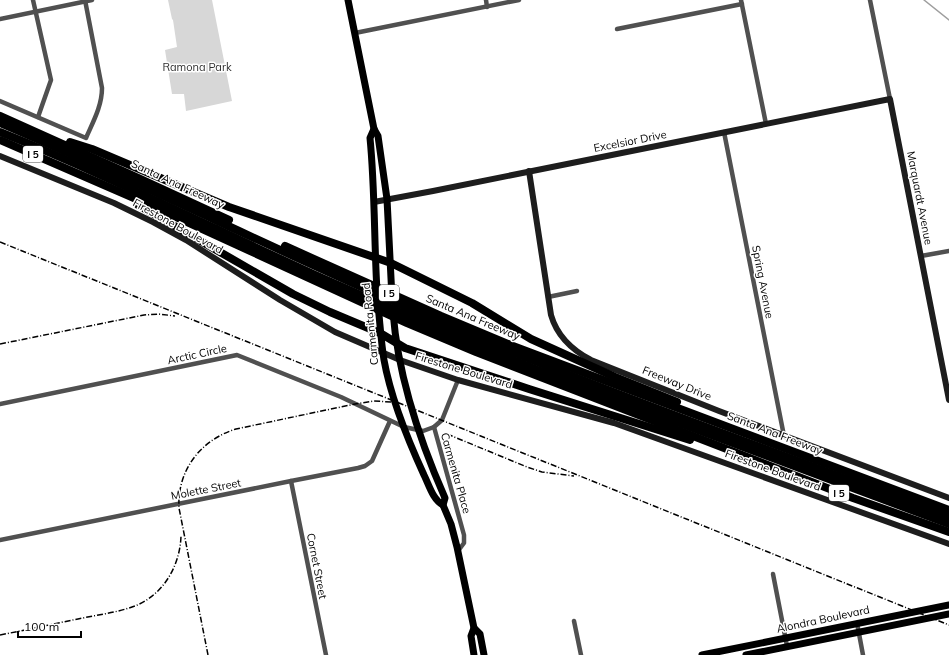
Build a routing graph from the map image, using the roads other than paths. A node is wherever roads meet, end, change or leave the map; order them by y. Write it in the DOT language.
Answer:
graph roads {
  1 [pos="33,0"];
  2 [pos="92,0"];
  3 [pos="348,0"];
  4 [pos="486,0"];
  5 [pos="519,0"];
  6 [pos="870,0"];
  7 [pos="86,1"];
  8 [pos="742,2"];
  9 [pos="487,7"];
  10 [pos="35,12"];
  11 [pos="0,18"];
  12 [pos="617,29"];
  13 [pos="355,33"];
  14 [pos="890,99"];
  15 [pos="0,101"];
  16 [pos="0,116"];
  17 [pos="38,117"];
  18 [pos="0,123"];
  19 [pos="766,124"];
  20 [pos="31,129"];
  21 [pos="374,129"];
  22 [pos="0,132"];
  23 [pos="724,132"];
  24 [pos="0,140"];
  25 [pos="0,156"];
  26 [pos="66,168"];
  27 [pos="529,171"];
  28 [pos="388,199"];
  29 [pos="374,202"];
  30 [pos="949,251"];
  31 [pos="921,256"];
  32 [pos="375,257"];
  33 [pos="391,263"];
  34 [pos="577,291"];
  35 [pos="548,297"];
  36 [pos="380,333"];
  37 [pos="396,343"];
  38 [pos="458,380"];
  39 [pos="949,400"];
  40 [pos="0,404"];
  41 [pos="390,421"];
  42 [pos="434,427"];
  43 [pos="784,436"];
  44 [pos="754,437"];
  45 [pos="731,451"];
  46 [pos="291,481"];
  47 [pos="949,498"];
  48 [pos="443,505"];
  49 [pos="949,510"];
  50 [pos="949,517"];
  51 [pos="949,524"];
  52 [pos="949,532"];
  53 [pos="0,540"];
  54 [pos="949,544"];
  55 [pos="458,551"];
  56 [pos="773,574"];
  57 [pos="949,605"];
  58 [pos="949,614"];
  59 [pos="574,621"];
  60 [pos="857,623"];
  61 [pos="474,628"];
  62 [pos="859,632"];
  63 [pos="786,638"];
  64 [pos="787,646"];
  65 [pos="326,655"];
  66 [pos="474,655"];
  67 [pos="484,655"];
  68 [pos="581,655"];
  69 [pos="702,655"];
  70 [pos="746,655"];
  71 [pos="863,655"];
  1 -- 10 [label="street"];
  2 -- 7 [label="street"];
  3 -- 13 [label="main road, Carmenita Road"];
  4 -- 9 [label="street"];
  5 -- 9 [label="street"];
  6 -- 14 [label="street, Marquardt Avenue"];
  7 -- 10 [label="street"];
  7 -- 17 [label="street"];
  8 -- 12 [label="street"];
  8 -- 19 [label="street"];
  9 -- 13 [label="street"];
  10 -- 11 [label="street"];
  10 -- 17 [label="street"];
  13 -- 21 [label="main road, Carmenita Road"];
  14 -- 19 [label="street, Excelsior Drive"];
  14 -- 31 [label="street, Marquardt Avenue"];
  15 -- 17 [label="street"];
  16 -- 20 [label="highway, Santa Ana Freeway / I 5"];
  18 -- 50 [label="highway"];
  19 -- 23 [label="street, Excelsior Drive"];
  20 -- 32 [label="highway"];
  20 -- 44 [label="highway, Santa Ana Freeway / I 5"];
  21 -- 28 [label="main road, Carmenita Road"];
  21 -- 29 [label="main road, Carmenita Road"];
  22 -- 51 [label="highway"];
  23 -- 27 [label="street, Excelsior Drive"];
  23 -- 43 [label="street, Spring Avenue"];
  24 -- 26 [label="highway, I 5"];
  25 -- 38 [label="street, Firestone Boulevard"];
  26 -- 36 [label="highway"];
  26 -- 45 [label="highway, I 5"];
  27 -- 28 [label="street, Excelsior Drive"];
  27 -- 35 [label="street, Freeway Drive"];
  28 -- 29 [label="street, Excelsior Drive"];
  28 -- 33 [label="main road, Carmenita Road"];
  29 -- 32 [label="main road, Carmenita Road"];
  30 -- 31 [label="street"];
  31 -- 39 [label="street, Marquardt Avenue"];
  32 -- 33 [label="highway"];
  32 -- 36 [label="main road, Carmenita Road"];
  33 -- 37 [label="main road, Carmenita Road"];
  33 -- 44 [label="highway"];
  34 -- 35 [label="street"];
  35 -- 43 [label="street, Freeway Drive"];
  36 -- 37 [label="highway"];
  36 -- 48 [label="main road, Carmenita Road"];
  37 -- 45 [label="highway"];
  37 -- 48 [label="main road, Carmenita Road"];
  38 -- 42 [label="street, Carmenita Place"];
  38 -- 54 [label="street, Firestone Boulevard"];
  40 -- 41 [label="street, Arctic Circle"];
  41 -- 42 [label="street, Arctic Circle"];
  41 -- 46 [label="street, Molette Street"];
  42 -- 55 [label="street, Carmenita Place"];
  43 -- 47 [label="street, Freeway Drive"];
  44 -- 49 [label="highway, Santa Ana Freeway / I 5"];
  45 -- 52 [label="highway, I 5"];
  46 -- 53 [label="street, Molette Street"];
  46 -- 65 [label="street, Cornet Street"];
  48 -- 55 [label="main road, Carmenita Road"];
  55 -- 61 [label="main road, Carmenita Road"];
  56 -- 63 [label="street"];
  57 -- 60 [label="main road, Alondra Boulevard"];
  58 -- 62 [label="main road, Alondra Boulevard"];
  59 -- 68 [label="street"];
  60 -- 62 [label="street"];
  60 -- 63 [label="main road, Alondra Boulevard"];
  61 -- 66 [label="main road, Carmenita Road"];
  61 -- 67 [label="main road, Carmenita Road"];
  62 -- 64 [label="main road, Alondra Boulevard"];
  62 -- 71 [label="street"];
  63 -- 64 [label="street"];
  63 -- 69 [label="main road, Alondra Boulevard"];
  64 -- 70 [label="main road, Alondra Boulevard"];
}
